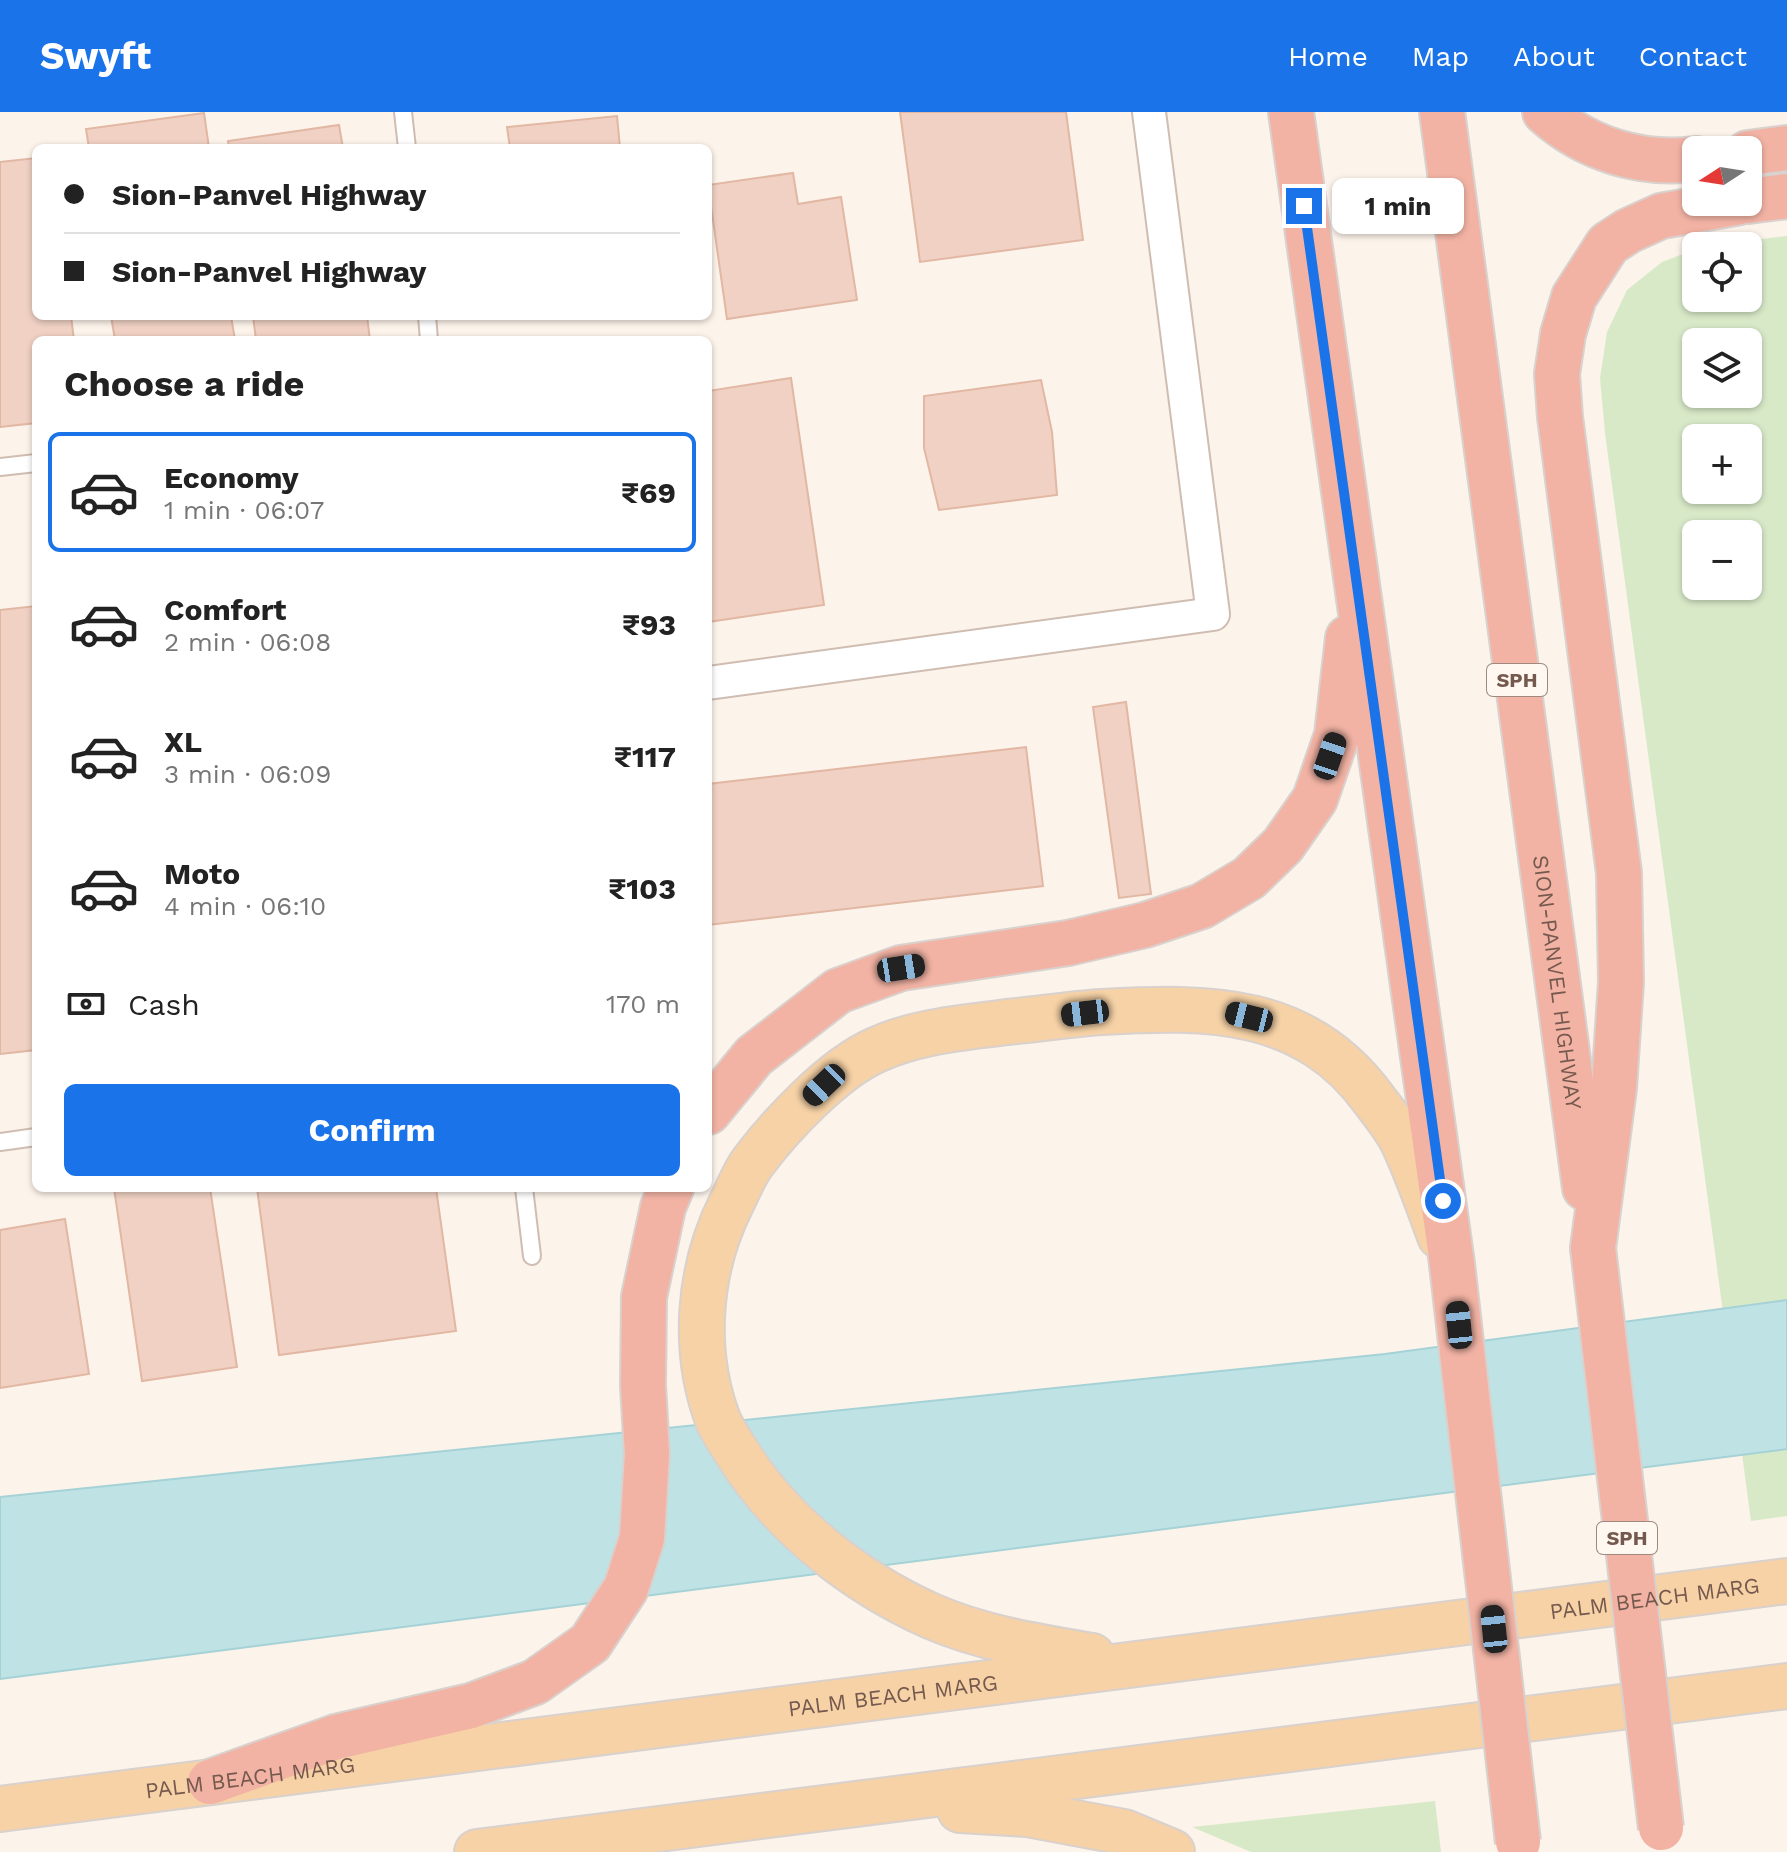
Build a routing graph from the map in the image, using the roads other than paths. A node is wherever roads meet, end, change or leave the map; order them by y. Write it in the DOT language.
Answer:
graph roads {
  1 [pos="403,112"];
  2 [pos="1149,112"];
  3 [pos="1291,112"];
  4 [pos="1442,112"];
  5 [pos="1545,112"];
  6 [pos="407,144"];
  7 [pos="1787,148"];
  8 [pos="1762,151"];
  9 [pos="1682,159"];
  10 [pos="1787,196"];
  11 [pos="1762,199"];
  12 [pos="1682,211"];
  13 [pos="32,463"];
  14 [pos="0,467"];
  15 [pos="1355,571"];
  16 [pos="712,682"];
  17 [pos="712,1107"];
  18 [pos="32,1138"];
  19 [pos="0,1142"];
  20 [pos="524,1192"];
  21 [pos="669,1192"];
  22 [pos="1593,1248"];
  23 [pos="532,1256"];
  24 [pos="1452,1264"];
  25 [pos="1787,1581"];
  26 [pos="1135,1664"];
  27 [pos="1787,1686"];
  28 [pos="210,1782"];
  29 [pos="857,1804"];
  30 [pos="0,1809"];
  31 [pos="1662,1840"];
  32 [pos="1519,1847"];
  33 [pos="477,1852"];
  34 [pos="1172,1852"];
  1 -- 6 [label="lane"];
  2 -- 16 [label="street"];
  3 -- 15 [label="highway"];
  4 -- 22 [label="highway, SION-PANVEL HIGHWAY / SPH"];
  5 -- 9 [label="highway"];
  7 -- 8 [label="highway"];
  10 -- 11 [label="highway"];
  12 -- 22 [label="highway"];
  13 -- 14 [label="lane"];
  15 -- 17 [label="highway"];
  15 -- 24 [label="highway"];
  18 -- 19 [label="lane"];
  20 -- 23 [label="lane"];
  21 -- 28 [label="highway"];
  22 -- 31 [label="highway, SION-PANVEL HIGHWAY / SPH, bridge"];
  24 -- 26 [label="main road"];
  24 -- 32 [label="highway, bridge"];
  25 -- 26 [label="main road, PALM BEACH MARG"];
  26 -- 28 [label="main road, PALM BEACH MARG"];
  27 -- 29 [label="main road"];
  28 -- 30 [label="main road, PALM BEACH MARG"];
  29 -- 33 [label="main road"];
  29 -- 34 [label="main road"];
}
